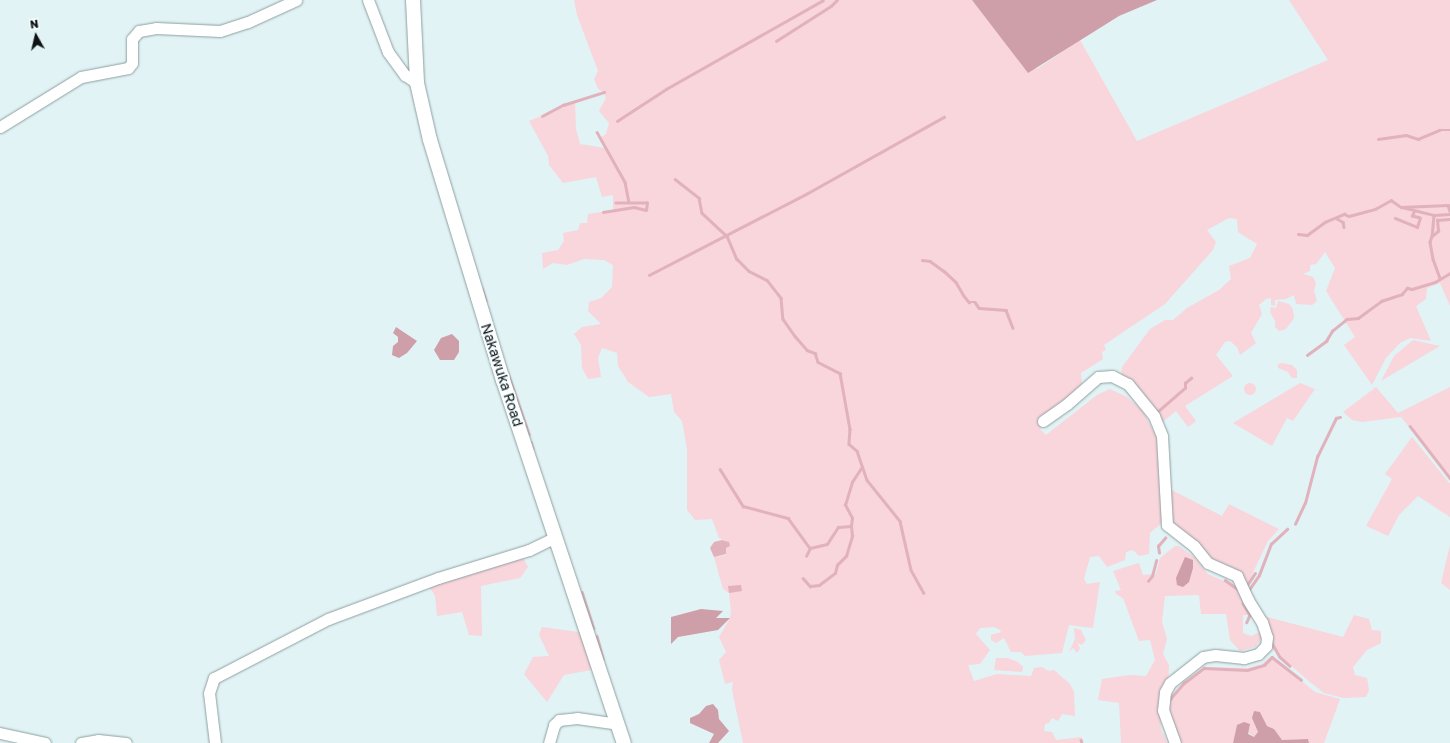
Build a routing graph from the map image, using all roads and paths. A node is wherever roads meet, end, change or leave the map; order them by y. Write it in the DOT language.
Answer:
graph roads {
  1 [pos="296,0"];
  2 [pos="368,0"];
  3 [pos="413,0"];
  4 [pos="417,83"];
  5 [pos="0,127"];
  6 [pos="1043,421"];
  7 [pos="556,537"];
  8 [pos="618,724"];
  9 [pos="0,733"];
  10 [pos="45,743"];
  11 [pos="81,743"];
  12 [pos="126,743"];
  13 [pos="215,743"];
  14 [pos="549,743"];
  15 [pos="624,743"];
  16 [pos="1175,743"];
  1 -- 5 [label="street"];
  2 -- 4 [label="street"];
  3 -- 4 [label="main road, Nakawuka Road"];
  4 -- 7 [label="main road, Nakawuka Road"];
  6 -- 16 [label="street"];
  7 -- 8 [label="main road, Nakawuka Road"];
  7 -- 13 [label="street"];
  8 -- 14 [label="street"];
  8 -- 15 [label="main road, Nakawuka Road"];
  9 -- 10 [label="street"];
  11 -- 12 [label="street"];
}
